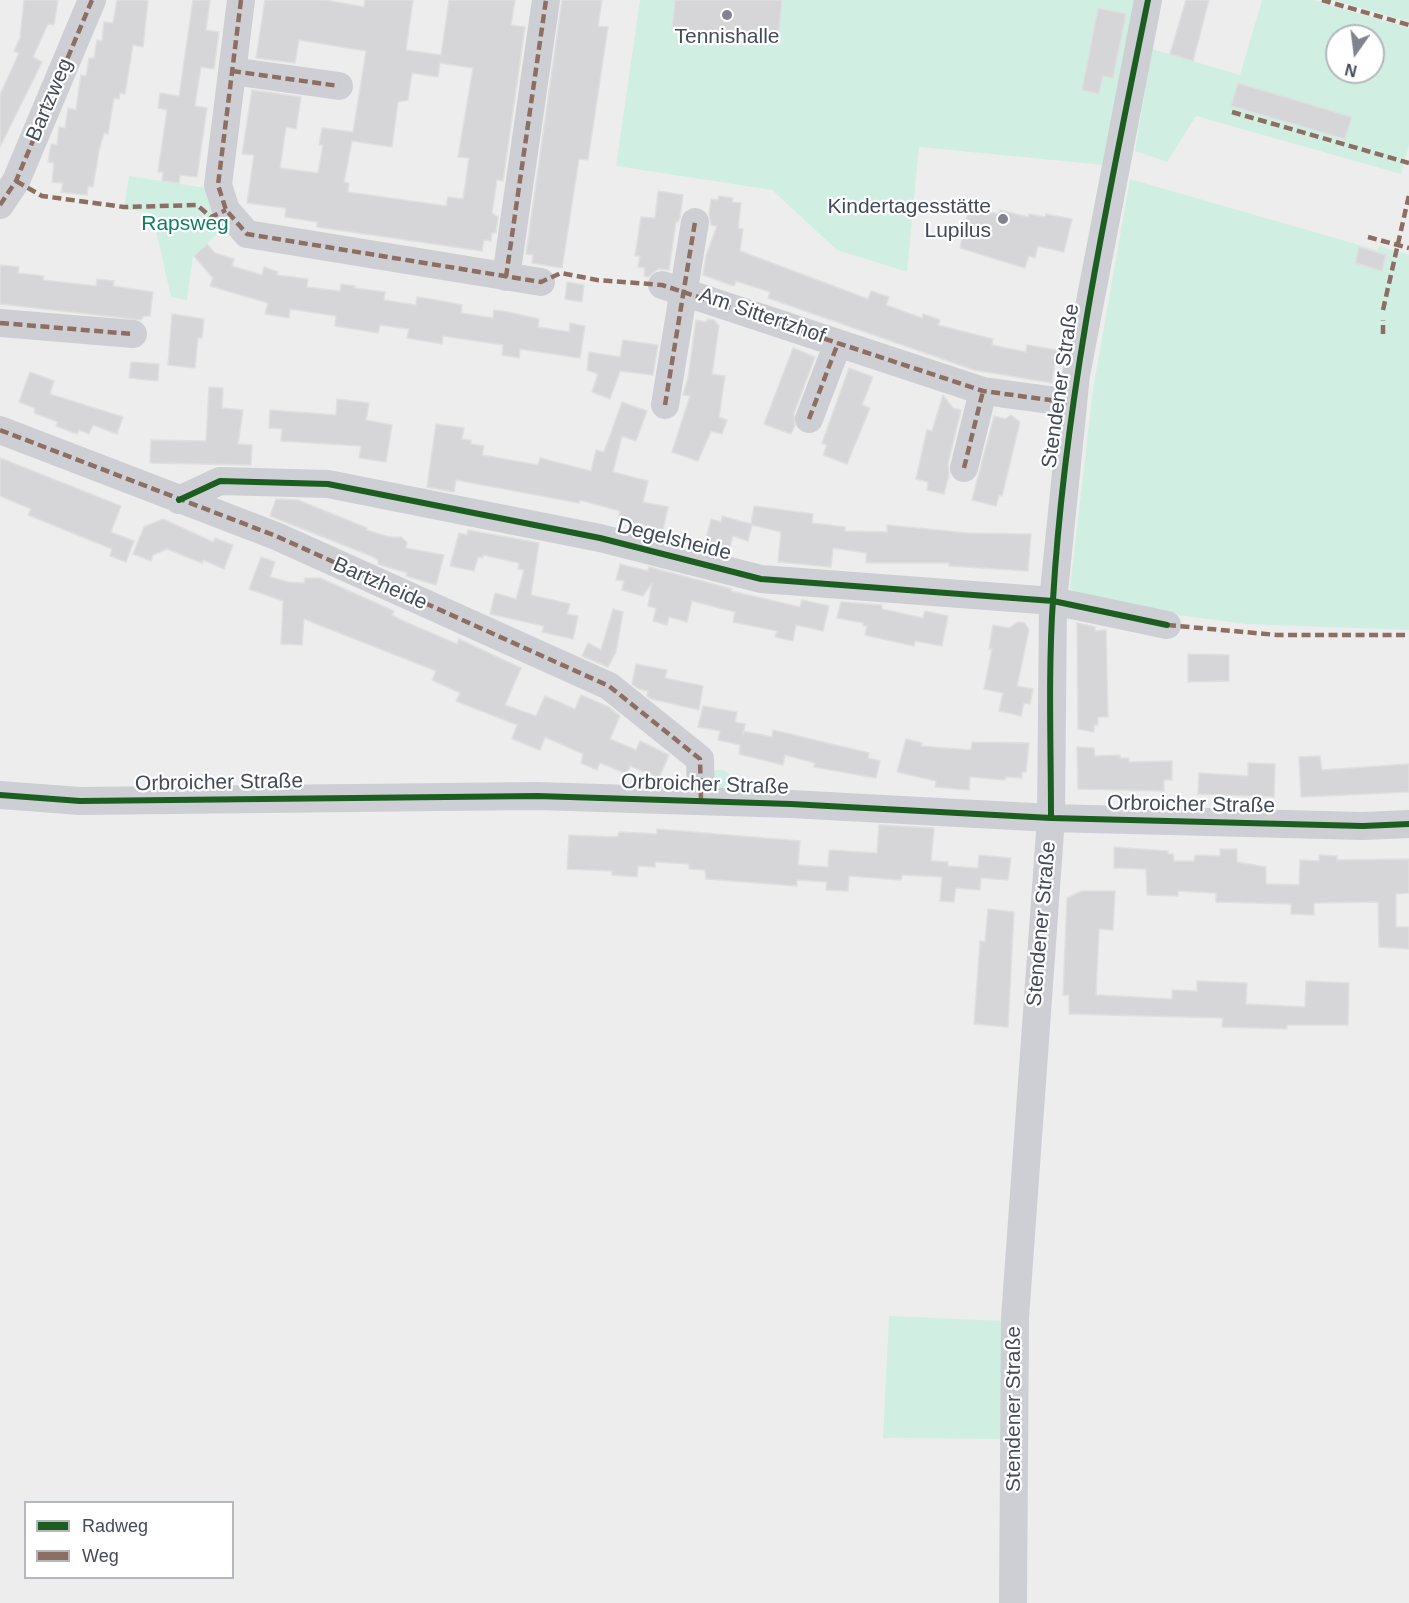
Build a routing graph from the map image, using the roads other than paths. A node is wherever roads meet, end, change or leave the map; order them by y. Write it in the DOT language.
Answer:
graph roads {
  1 [pos="92,0"];
  2 [pos="241,0"];
  3 [pos="546,0"];
  4 [pos="1148,0"];
  5 [pos="232,71"];
  6 [pos="339,86"];
  7 [pos="2,201"];
  8 [pos="695,222"];
  9 [pos="506,277"];
  10 [pos="541,282"];
  11 [pos="674,288"];
  12 [pos="0,323"];
  13 [pos="133,334"];
  14 [pos="838,342"];
  15 [pos="983,391"];
  16 [pos="1072,403"];
  17 [pos="665,405"];
  18 [pos="809,419"];
  19 [pos="0,430"];
  20 [pos="964,468"];
  21 [pos="179,500"];
  22 [pos="1053,601"];
  23 [pos="1167,625"];
  24 [pos="0,795"];
  25 [pos="701,801"];
  26 [pos="1051,818"];
  27 [pos="1409,824"];
  28 [pos="1013,1603"];
  1 -- 7 [label="street, Bartzweg"];
  2 -- 5 [label="street"];
  3 -- 9 [label="street"];
  4 -- 16 [label="street, Stendener Straße"];
  5 -- 6 [label="street"];
  5 -- 9 [label="street"];
  8 -- 11 [label="street, Am Sittertzhof"];
  9 -- 10 [label="street"];
  11 -- 14 [label="street, Am Sittertzhof"];
  11 -- 17 [label="street, Am Sittertzhof"];
  12 -- 13 [label="street"];
  14 -- 15 [label="street, Am Sittertzhof"];
  14 -- 18 [label="street, Am Sittertzhof"];
  15 -- 16 [label="street, Am Sittertzhof"];
  15 -- 20 [label="street"];
  16 -- 22 [label="street, Stendener Straße"];
  19 -- 21 [label="street, Bartzheide"];
  21 -- 22 [label="street, Degelsheide"];
  21 -- 25 [label="street, Bartzheide"];
  22 -- 23 [label="street, Degelsheide"];
  22 -- 26 [label="street, Stendener Straße"];
  24 -- 25 [label="street, Orbroicher Straße"];
  25 -- 26 [label="street, Orbroicher Straße"];
  26 -- 27 [label="street, Orbroicher Straße"];
  26 -- 28 [label="street, Stendener Straße"];
}
